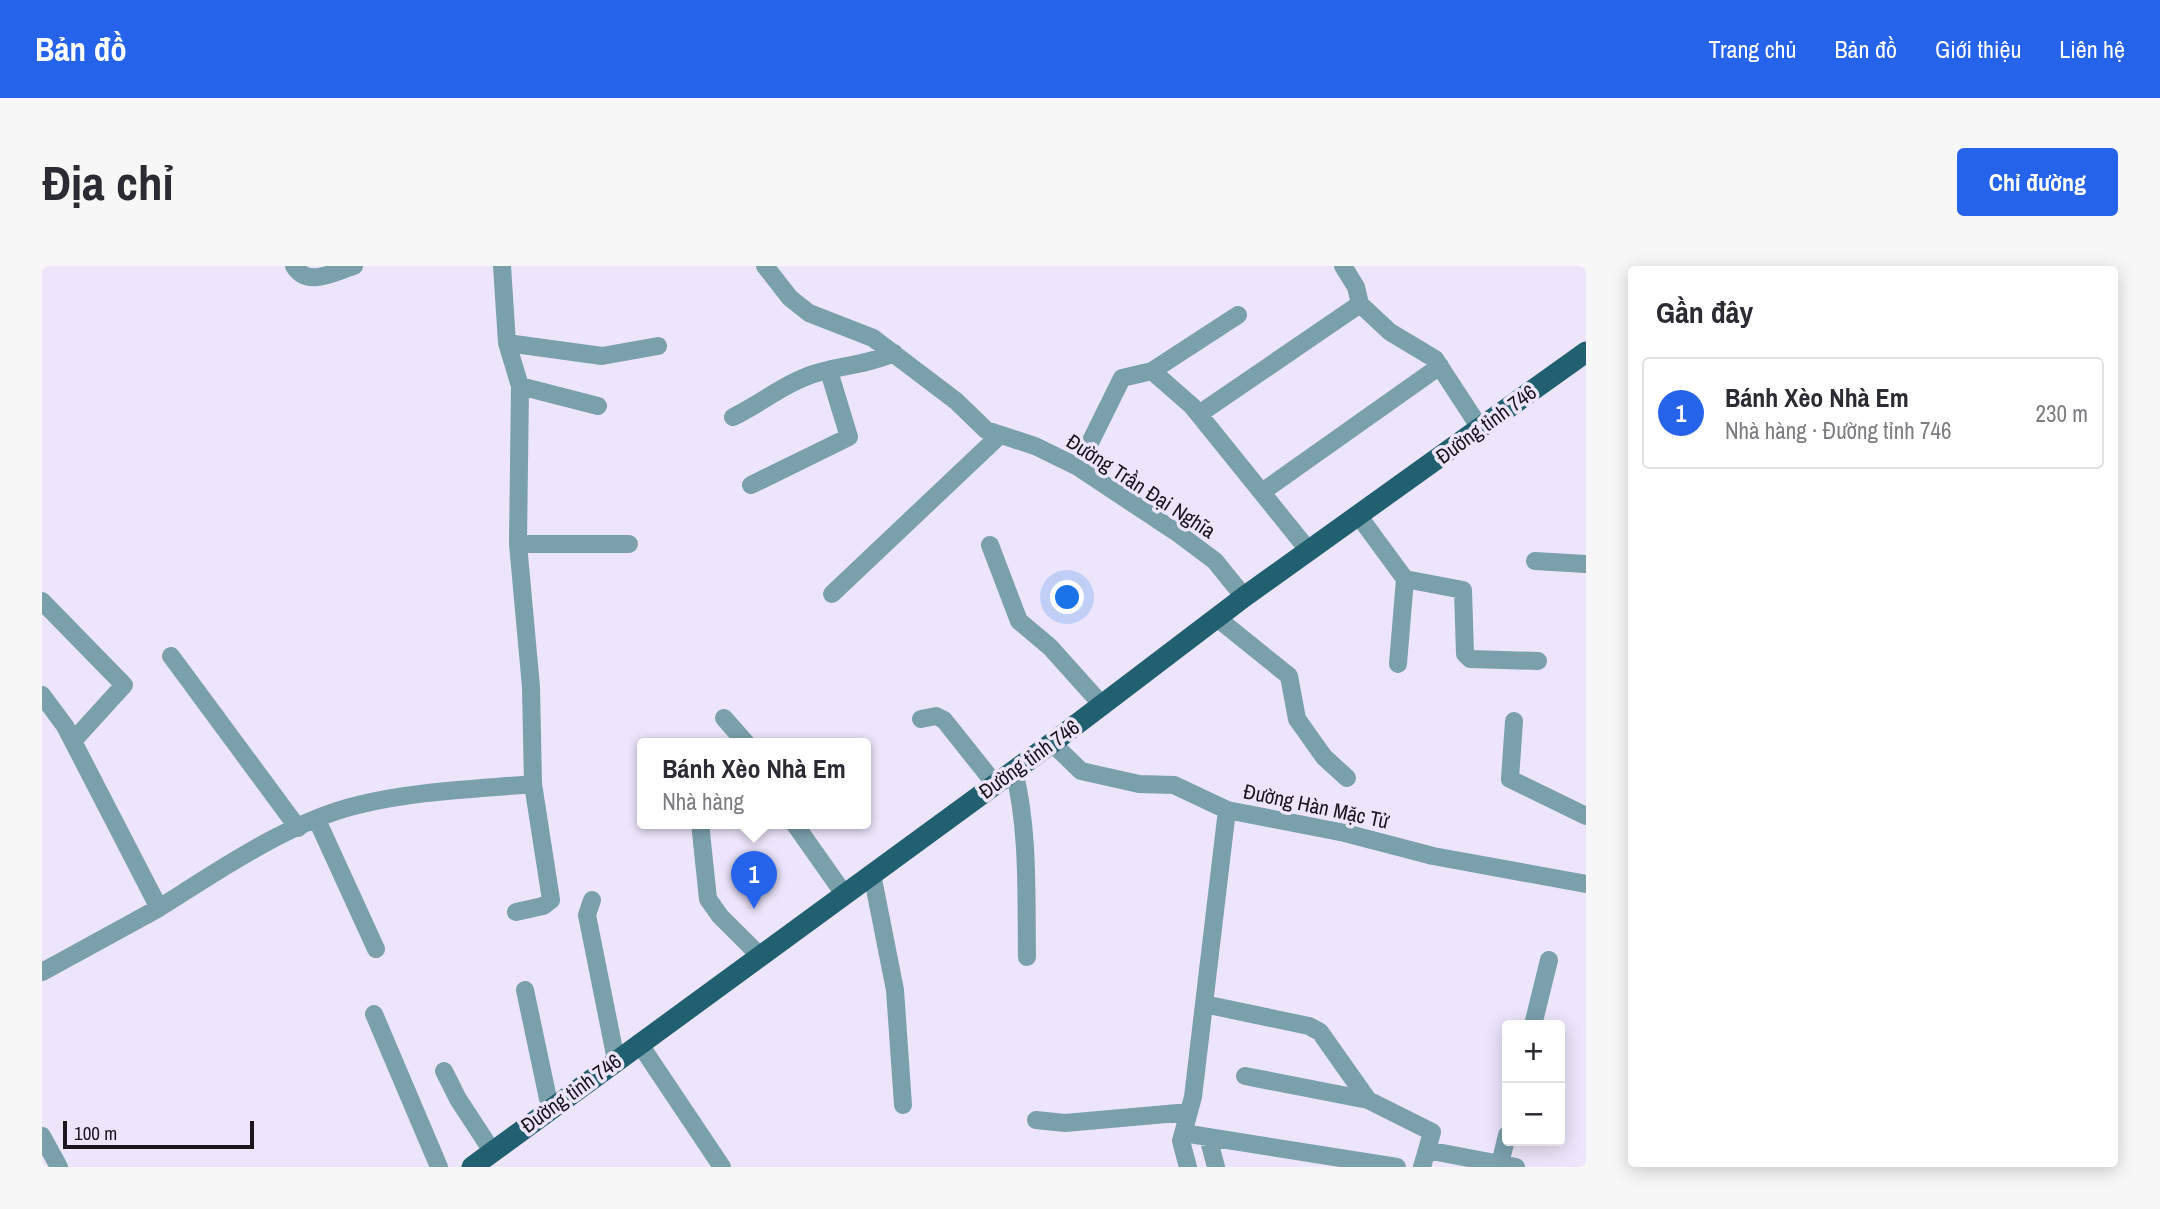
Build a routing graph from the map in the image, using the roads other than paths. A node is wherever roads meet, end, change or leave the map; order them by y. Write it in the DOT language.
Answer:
graph roads {
  1 [pos="294,266"];
  2 [pos="354,266"];
  3 [pos="502,266"];
  4 [pos="765,266"];
  5 [pos="1343,266"];
  6 [pos="1360,304"];
  7 [pos="1238,315"];
  8 [pos="507,343"];
  9 [pos="658,346"];
  10 [pos="1586,352"];
  11 [pos="894,353"];
  12 [pos="1440,366"];
  13 [pos="832,370"];
  14 [pos="1152,371"];
  15 [pos="520,386"];
  16 [pos="598,406"];
  17 [pos="1199,414"];
  18 [pos="733,417"];
  19 [pos="1480,428"];
  20 [pos="999,436"];
  21 [pos="1078,467"];
  22 [pos="751,485"];
  23 [pos="1262,492"];
  24 [pos="1358,515"];
  25 [pos="518,544"];
  26 [pos="629,544"];
  27 [pos="990,545"];
  28 [pos="1309,551"];
  29 [pos="1535,561"];
  30 [pos="1586,564"];
  31 [pos="1405,579"];
  32 [pos="832,594"];
  33 [pos="1244,597"];
  34 [pos="42,601"];
  35 [pos="1217,618"];
  36 [pos="172,656"];
  37 [pos="1538,661"];
  38 [pos="1398,664"];
  39 [pos="42,695"];
  40 [pos="1102,705"];
  41 [pos="724,718"];
  42 [pos="921,719"];
  43 [pos="1514,721"];
  44 [pos="742,738"];
  45 [pos="74,741"];
  46 [pos="1052,743"];
  47 [pos="1014,771"];
  48 [pos="1347,778"];
  49 [pos="995,784"];
  50 [pos="533,785"];
  51 [pos="1227,810"];
  52 [pos="1586,816"];
  53 [pos="317,820"];
  54 [pos="298,828"];
  55 [pos="701,829"];
  56 [pos="798,829"];
  57 [pos="872,874"];
  58 [pos="1586,884"];
  59 [pos="844,894"];
  60 [pos="592,900"];
  61 [pos="159,908"];
  62 [pos="516,912"];
  63 [pos="376,949"];
  64 [pos="760,956"];
  65 [pos="1027,957"];
  66 [pos="1549,960"];
  67 [pos="42,972"];
  68 [pos="525,990"];
  69 [pos="1204,1004"];
  70 [pos="374,1014"];
  71 [pos="1534,1020"];
  72 [pos="639,1043"];
  73 [pos="616,1060"];
  74 [pos="444,1071"];
  75 [pos="1245,1076"];
  76 [pos="1368,1100"];
  77 [pos="904,1105"];
  78 [pos="550,1108"];
  79 [pos="1189,1111"];
  80 [pos="1036,1120"];
  81 [pos="1183,1133"];
  82 [pos="42,1136"];
  83 [pos="1208,1137"];
  84 [pos="1507,1146"];
  85 [pos="1425,1158"];
  86 [pos="480,1162"];
  87 [pos="1187,1166"];
  88 [pos="1508,1166"];
  89 [pos="59,1167"];
  90 [pos="439,1167"];
  91 [pos="722,1167"];
  92 [pos="1216,1167"];
  93 [pos="1397,1167"];
  1 -- 2 [label="street"];
  3 -- 8 [label="street"];
  4 -- 11 [label="street, Đường Trần Đại Nghĩa"];
  5 -- 6 [label="street"];
  6 -- 12 [label="street"];
  6 -- 17 [label="street"];
  7 -- 14 [label="street"];
  8 -- 9 [label="street"];
  8 -- 15 [label="street"];
  10 -- 19 [label="main road, Đường tỉnh 746"];
  11 -- 13 [label="street"];
  11 -- 20 [label="street, Đường Trần Đại Nghĩa"];
  12 -- 19 [label="street"];
  12 -- 23 [label="street"];
  13 -- 18 [label="street"];
  13 -- 22 [label="street"];
  14 -- 17 [label="street"];
  14 -- 21 [label="street"];
  15 -- 16 [label="street"];
  15 -- 25 [label="street"];
  17 -- 23 [label="street"];
  19 -- 24 [label="main road, Đường tỉnh 746"];
  20 -- 21 [label="street, Đường Trần Đại Nghĩa"];
  20 -- 32 [label="street"];
  21 -- 33 [label="street, Đường Trần Đại Nghĩa"];
  23 -- 28 [label="street"];
  24 -- 28 [label="main road, Đường tỉnh 746"];
  24 -- 31 [label="street"];
  25 -- 26 [label="street"];
  25 -- 50 [label="street"];
  27 -- 40 [label="street"];
  28 -- 33 [label="main road, Đường tỉnh 746"];
  29 -- 30 [label="street"];
  31 -- 37 [label="street"];
  31 -- 38 [label="street"];
  33 -- 35 [label="main road, Đường tỉnh 746"];
  34 -- 45 [label="street"];
  35 -- 40 [label="main road, Đường tỉnh 746"];
  35 -- 48 [label="street"];
  36 -- 54 [label="street"];
  39 -- 45 [label="street"];
  40 -- 46 [label="main road, Đường tỉnh 746"];
  41 -- 44 [label="street"];
  42 -- 49 [label="street"];
  43 -- 52 [label="street"];
  45 -- 61 [label="street"];
  46 -- 47 [label="main road, Đường tỉnh 746"];
  46 -- 51 [label="street, Đường Hàn Mặc Tử"];
  47 -- 49 [label="main road, Đường tỉnh 746"];
  47 -- 65 [label="street"];
  49 -- 57 [label="main road, Đường tỉnh 746"];
  50 -- 53 [label="street"];
  50 -- 62 [label="street"];
  51 -- 58 [label="street, Đường Hàn Mặc Tử"];
  51 -- 69 [label="street"];
  53 -- 54 [label="street"];
  53 -- 63 [label="street"];
  54 -- 61 [label="street"];
  55 -- 64 [label="street"];
  56 -- 59 [label="street"];
  57 -- 59 [label="main road, Đường tỉnh 746"];
  57 -- 77 [label="street"];
  59 -- 64 [label="main road, Đường tỉnh 746"];
  60 -- 73 [label="street"];
  61 -- 67 [label="street"];
  64 -- 72 [label="main road, Đường tỉnh 746"];
  66 -- 71 [label="street"];
  68 -- 78 [label="street"];
  69 -- 76 [label="street"];
  69 -- 79 [label="street"];
  70 -- 90 [label="street"];
  72 -- 73 [label="main road, Đường tỉnh 746"];
  72 -- 91 [label="street"];
  73 -- 78 [label="main road, Đường tỉnh 746"];
  74 -- 86 [label="street"];
  75 -- 76 [label="street"];
  76 -- 85 [label="street"];
  78 -- 86 [label="main road, Đường tỉnh 746"];
  79 -- 80 [label="street"];
  79 -- 81 [label="street"];
  81 -- 83 [label="street"];
  81 -- 87 [label="street"];
  82 -- 89 [label="street"];
  83 -- 92 [label="street"];
  83 -- 93 [label="street"];
  84 -- 88 [label="street"];
  85 -- 88 [label="street"];
}
